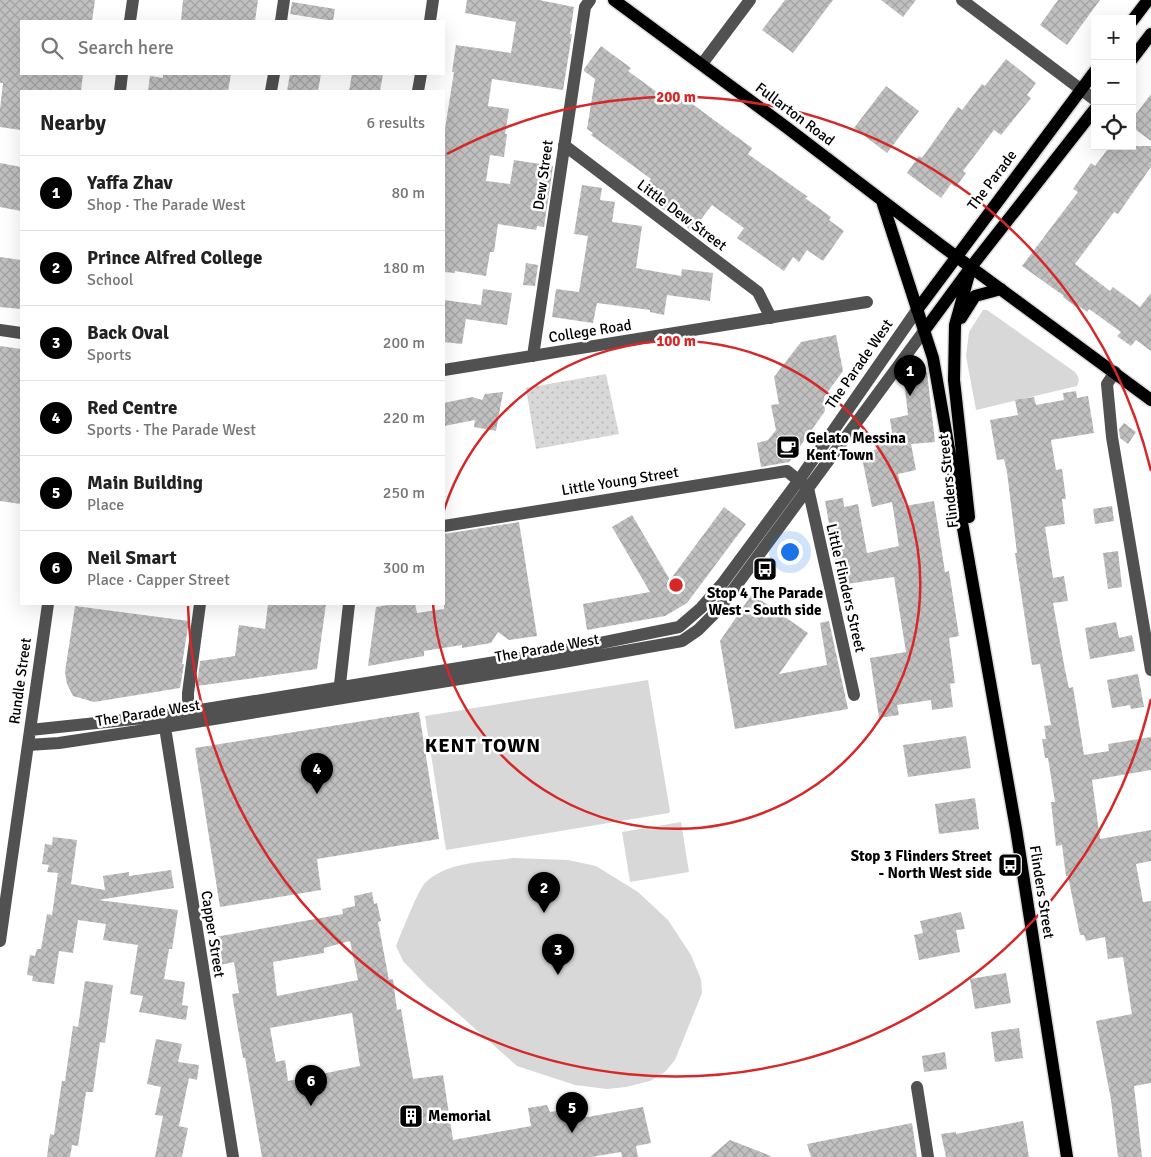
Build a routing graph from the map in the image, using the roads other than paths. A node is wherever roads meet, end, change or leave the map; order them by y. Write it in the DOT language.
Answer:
graph roads {
  1 [pos="133,0"];
  2 [pos="284,0"];
  3 [pos="433,0"];
  4 [pos="590,0"];
  5 [pos="614,0"];
  6 [pos="750,0"];
  7 [pos="962,0"];
  8 [pos="1148,0"];
  9 [pos="1136,16"];
  10 [pos="130,20"];
  11 [pos="281,20"];
  12 [pos="430,20"];
  13 [pos="1151,34"];
  14 [pos="1136,54"];
  15 [pos="702,64"];
  16 [pos="122,75"];
  17 [pos="274,75"];
  18 [pos="421,75"];
  19 [pos="1091,76"];
  20 [pos="1081,89"];
  21 [pos="120,90"];
  22 [pos="272,90"];
  23 [pos="418,90"];
  24 [pos="1091,97"];
  25 [pos="1091,114"];
  26 [pos="564,145"];
  27 [pos="882,201"];
  28 [pos="955,256"];
  29 [pos="971,267"];
  30 [pos="1001,289"];
  31 [pos="867,302"];
  32 [pos="917,310"];
  33 [pos="772,318"];
  34 [pos="955,325"];
  35 [pos="0,330"];
  36 [pos="924,331"];
  37 [pos="20,333"];
  38 [pos="533,356"];
  39 [pos="445,370"];
  40 [pos="1115,372"];
  41 [pos="1149,395"];
  42 [pos="803,484"];
  43 [pos="445,526"];
  44 [pos="48,605"];
  45 [pos="200,605"];
  46 [pos="349,605"];
  47 [pos="982,634"];
  48 [pos="1151,670"];
  49 [pos="339,693"];
  50 [pos="854,695"];
  51 [pos="188,717"];
  52 [pos="164,721"];
  53 [pos="30,730"];
  54 [pos="28,745"];
  55 [pos="0,941"];
  56 [pos="917,1088"];
  57 [pos="233,1157"];
  58 [pos="928,1157"];
  59 [pos="1067,1157"];
  1 -- 10 [label="street"];
  2 -- 11 [label="street"];
  3 -- 12 [label="street"];
  4 -- 26 [label="street, Dew Street"];
  5 -- 15 [label="main road, Fullarton Road"];
  6 -- 15 [label="street"];
  7 -- 20 [label="street"];
  8 -- 9 [label="main road"];
  13 -- 14 [label="main road"];
  15 -- 27 [label="main road, Fullarton Road"];
  16 -- 21 [label="street"];
  17 -- 22 [label="street"];
  18 -- 23 [label="street"];
  19 -- 20 [label="main road, The Parade"];
  20 -- 24 [label="street"];
  20 -- 28 [label="main road, The Parade"];
  25 -- 29 [label="main road"];
  26 -- 33 [label="street, Little Dew Street"];
  26 -- 38 [label="street, Dew Street"];
  27 -- 28 [label="main road, Fullarton Road"];
  27 -- 32 [label="main road, Flinders Street"];
  28 -- 29 [label="main road, Fullarton Road"];
  28 -- 32 [label="main road, The Parade"];
  29 -- 30 [label="main road"];
  29 -- 34 [label="main road, Flinders Street"];
  29 -- 36 [label="main road"];
  30 -- 34 [label="main road"];
  30 -- 40 [label="main road"];
  31 -- 33 [label="street, College Road"];
  32 -- 36 [label="main road, Flinders Street"];
  32 -- 42 [label="street, The Parade West"];
  33 -- 38 [label="street, College Road"];
  34 -- 47 [label="main road, Flinders Street"];
  35 -- 37 [label="street"];
  36 -- 42 [label="street, The Parade West"];
  36 -- 47 [label="main road, Flinders Street"];
  38 -- 39 [label="street, College Road"];
  40 -- 41 [label="main road"];
  40 -- 48 [label="street"];
  42 -- 43 [label="street, Little Young Street"];
  42 -- 49 [label="street, The Parade West"];
  42 -- 50 [label="street, Little Flinders Street"];
  44 -- 53 [label="street, Rundle Street"];
  45 -- 51 [label="street"];
  46 -- 49 [label="street"];
  47 -- 59 [label="main road, Flinders Street"];
  49 -- 51 [label="street, The Parade West"];
  51 -- 52 [label="street, The Parade West"];
  52 -- 53 [label="street, The Parade West"];
  52 -- 54 [label="street, The Parade West"];
  52 -- 57 [label="street, Capper Street"];
  53 -- 54 [label="street, Rundle Street"];
  54 -- 55 [label="street, Rundle Street"];
  56 -- 58 [label="street"];
}
